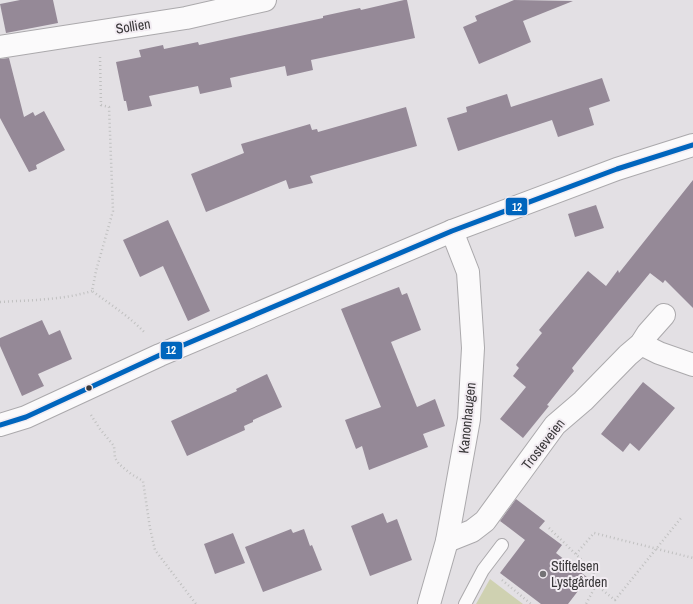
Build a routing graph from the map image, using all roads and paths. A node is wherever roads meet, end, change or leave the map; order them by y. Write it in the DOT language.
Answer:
graph roads {
  1 [pos="265,0"];
  2 [pos="100,32"];
  3 [pos="0,47"];
  4 [pos="693,144"];
  5 [pos="452,231"];
  6 [pos="92,291"];
  7 [pos="0,302"];
  8 [pos="664,316"];
  9 [pos="138,326"];
  10 [pos="641,344"];
  11 [pos="693,365"];
  12 [pos="77,394"];
  13 [pos="0,425"];
  14 [pos="681,518"];
  15 [pos="549,528"];
  16 [pos="447,541"];
  17 [pos="502,545"];
  18 [pos="656,549"];
  19 [pos="576,554"];
  20 [pos="693,558"];
  21 [pos="486,566"];
  22 [pos="596,585"];
  23 [pos="529,603"];
  24 [pos="196,604"];
  25 [pos="429,604"];
  26 [pos="465,604"];
  27 [pos="586,604"];
  1 -- 2 [label="street, Sollien"];
  2 -- 3 [label="street, Sollien"];
  2 -- 6 [label="path"];
  4 -- 5 [label="street"];
  5 -- 12 [label="street"];
  5 -- 16 [label="street, Kanonhaugen"];
  6 -- 7 [label="path"];
  6 -- 9 [label="path"];
  8 -- 10 [label="street, Trosteveien"];
  10 -- 11 [label="street"];
  10 -- 16 [label="street, Trosteveien"];
  12 -- 13 [label="street"];
  12 -- 24 [label="path"];
  14 -- 18 [label="path"];
  15 -- 19 [label="path"];
  16 -- 25 [label="street, Kanonhaugen"];
  17 -- 21 [label="lane"];
  18 -- 19 [label="path"];
  18 -- 20 [label="path"];
  18 -- 22 [label="path"];
  19 -- 22 [label="path"];
  21 -- 23 [label="path"];
  21 -- 26 [label="lane"];
  22 -- 27 [label="path"];
}
